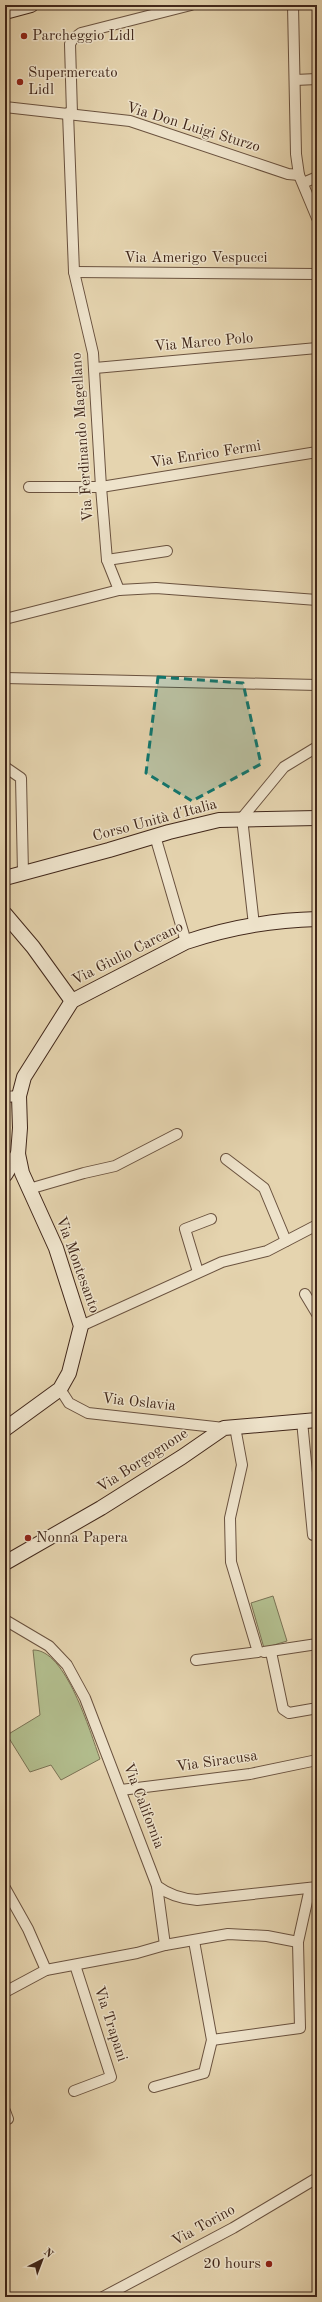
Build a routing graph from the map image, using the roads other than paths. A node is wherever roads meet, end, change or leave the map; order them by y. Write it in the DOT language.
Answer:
graph roads {
  1 [pos="31,5"];
  2 [pos="191,5"];
  3 [pos="293,5"];
  4 [pos="5,12"];
  5 [pos="317,79"];
  6 [pos="295,80"];
  7 [pos="5,107"];
  8 [pos="70,114"];
  9 [pos="317,177"];
  10 [pos="301,179"];
  11 [pos="317,218"];
  12 [pos="74,272"];
  13 [pos="317,274"];
  14 [pos="317,348"];
  15 [pos="94,368"];
  16 [pos="317,452"];
  17 [pos="29,487"];
  18 [pos="101,487"];
  19 [pos="167,551"];
  20 [pos="108,560"];
  21 [pos="119,590"];
  22 [pos="317,600"];
  23 [pos="5,619"];
  24 [pos="5,678"];
  25 [pos="317,685"];
  26 [pos="317,747"];
  27 [pos="5,767"];
  28 [pos="242,818"];
  29 [pos="317,818"];
  30 [pos="155,836"];
  31 [pos="23,873"];
  32 [pos="5,878"];
  33 [pos="5,914"];
  34 [pos="317,919"];
  35 [pos="254,925"];
  36 [pos="186,942"];
  37 [pos="72,1001"];
  38 [pos="9,1097"];
  39 [pos="177,1134"];
  40 [pos="226,1159"];
  41 [pos="11,1171"];
  42 [pos="29,1189"];
  43 [pos="211,1219"];
  44 [pos="317,1225"];
  45 [pos="286,1241"];
  46 [pos="198,1272"];
  47 [pos="305,1294"];
  48 [pos="317,1314"];
  49 [pos="81,1326"];
  50 [pos="60,1389"];
  51 [pos="317,1420"];
  52 [pos="302,1421"];
  53 [pos="229,1428"];
  54 [pos="5,1429"];
  55 [pos="313,1535"];
  56 [pos="7,1560"];
  57 [pos="5,1620"];
  58 [pos="317,1644"];
  59 [pos="258,1652"];
  60 [pos="271,1652"];
  61 [pos="196,1660"];
  62 [pos="312,1709"];
  63 [pos="317,1760"];
  64 [pos="121,1790"];
  65 [pos="157,1886"];
  66 [pos="314,1887"];
  67 [pos="5,1888"];
  68 [pos="194,1941"];
  69 [pos="298,1942"];
  70 [pos="165,1945"];
  71 [pos="75,1965"];
  72 [pos="46,1970"];
  73 [pos="5,1992"];
  74 [pos="212,2040"];
  75 [pos="154,2086"];
  76 [pos="74,2091"];
  77 [pos="317,2178"];
  78 [pos="103,2297"];
  1 -- 4 [label="main road"];
  2 -- 8 [label="street, Via Ferdinando Magellano"];
  3 -- 6 [label="street"];
  5 -- 6 [label="street"];
  6 -- 10 [label="street"];
  7 -- 8 [label="street, Via Don Luigi Sturzo"];
  8 -- 10 [label="street, Via Don Luigi Sturzo"];
  8 -- 12 [label="street, Via Ferdinando Magellano"];
  9 -- 10 [label="street"];
  10 -- 11 [label="street"];
  12 -- 13 [label="street, Via Amerigo Vespucci"];
  12 -- 15 [label="street, Via Ferdinando Magellano"];
  14 -- 15 [label="street, Via Marco Polo"];
  15 -- 18 [label="street, Via Ferdinando Magellano"];
  16 -- 18 [label="street, Via Enrico Fermi"];
  17 -- 18 [label="street, Via Enrico Fermi"];
  18 -- 20 [label="street, Via Ferdinando Magellano"];
  19 -- 20 [label="street"];
  20 -- 21 [label="street, Via Ferdinando Magellano"];
  21 -- 22 [label="street"];
  21 -- 23 [label="street"];
  24 -- 25 [label="street"];
  26 -- 28 [label="street"];
  27 -- 31 [label="street"];
  28 -- 29 [label="main road, Corso Unità d'Italia"];
  28 -- 30 [label="main road, Corso Unità d'Italia"];
  28 -- 35 [label="street"];
  30 -- 31 [label="main road, Corso Unità d'Italia"];
  30 -- 36 [label="street"];
  31 -- 32 [label="main road, Corso Unità d'Italia"];
  33 -- 37 [label="main road"];
  34 -- 35 [label="main road, Via Giulio Carcano"];
  35 -- 36 [label="main road, Via Giulio Carcano"];
  36 -- 37 [label="main road, Via Giulio Carcano"];
  37 -- 38 [label="main road"];
  38 -- 41 [label="main road"];
  39 -- 42 [label="street"];
  40 -- 45 [label="street"];
  41 -- 42 [label="main road, Via Montesanto"];
  42 -- 49 [label="main road, Via Montesanto"];
  43 -- 46 [label="street"];
  44 -- 45 [label="street"];
  45 -- 46 [label="street"];
  46 -- 49 [label="street"];
  47 -- 48 [label="street"];
  49 -- 50 [label="main road, Via Montesanto"];
  50 -- 53 [label="street, Via Oslavia"];
  50 -- 54 [label="main road"];
  51 -- 52 [label="main road, Via Borgognone"];
  52 -- 53 [label="main road, Via Borgognone"];
  52 -- 55 [label="street"];
  53 -- 56 [label="main road, Via Borgognone"];
  53 -- 59 [label="street"];
  57 -- 64 [label="street, Via California"];
  58 -- 60 [label="street"];
  59 -- 60 [label="street"];
  59 -- 61 [label="street"];
  60 -- 62 [label="street"];
  63 -- 64 [label="street, Via Siracusa"];
  64 -- 65 [label="street, Via California"];
  65 -- 66 [label="street"];
  65 -- 70 [label="street, Via California"];
  66 -- 69 [label="street"];
  67 -- 72 [label="street"];
  68 -- 69 [label="street"];
  68 -- 70 [label="street"];
  68 -- 74 [label="street"];
  69 -- 74 [label="street"];
  70 -- 71 [label="street"];
  71 -- 72 [label="street"];
  71 -- 76 [label="street, Via Trapani"];
  72 -- 73 [label="street"];
  74 -- 75 [label="street"];
  77 -- 78 [label="street, Via Torino"];
}
